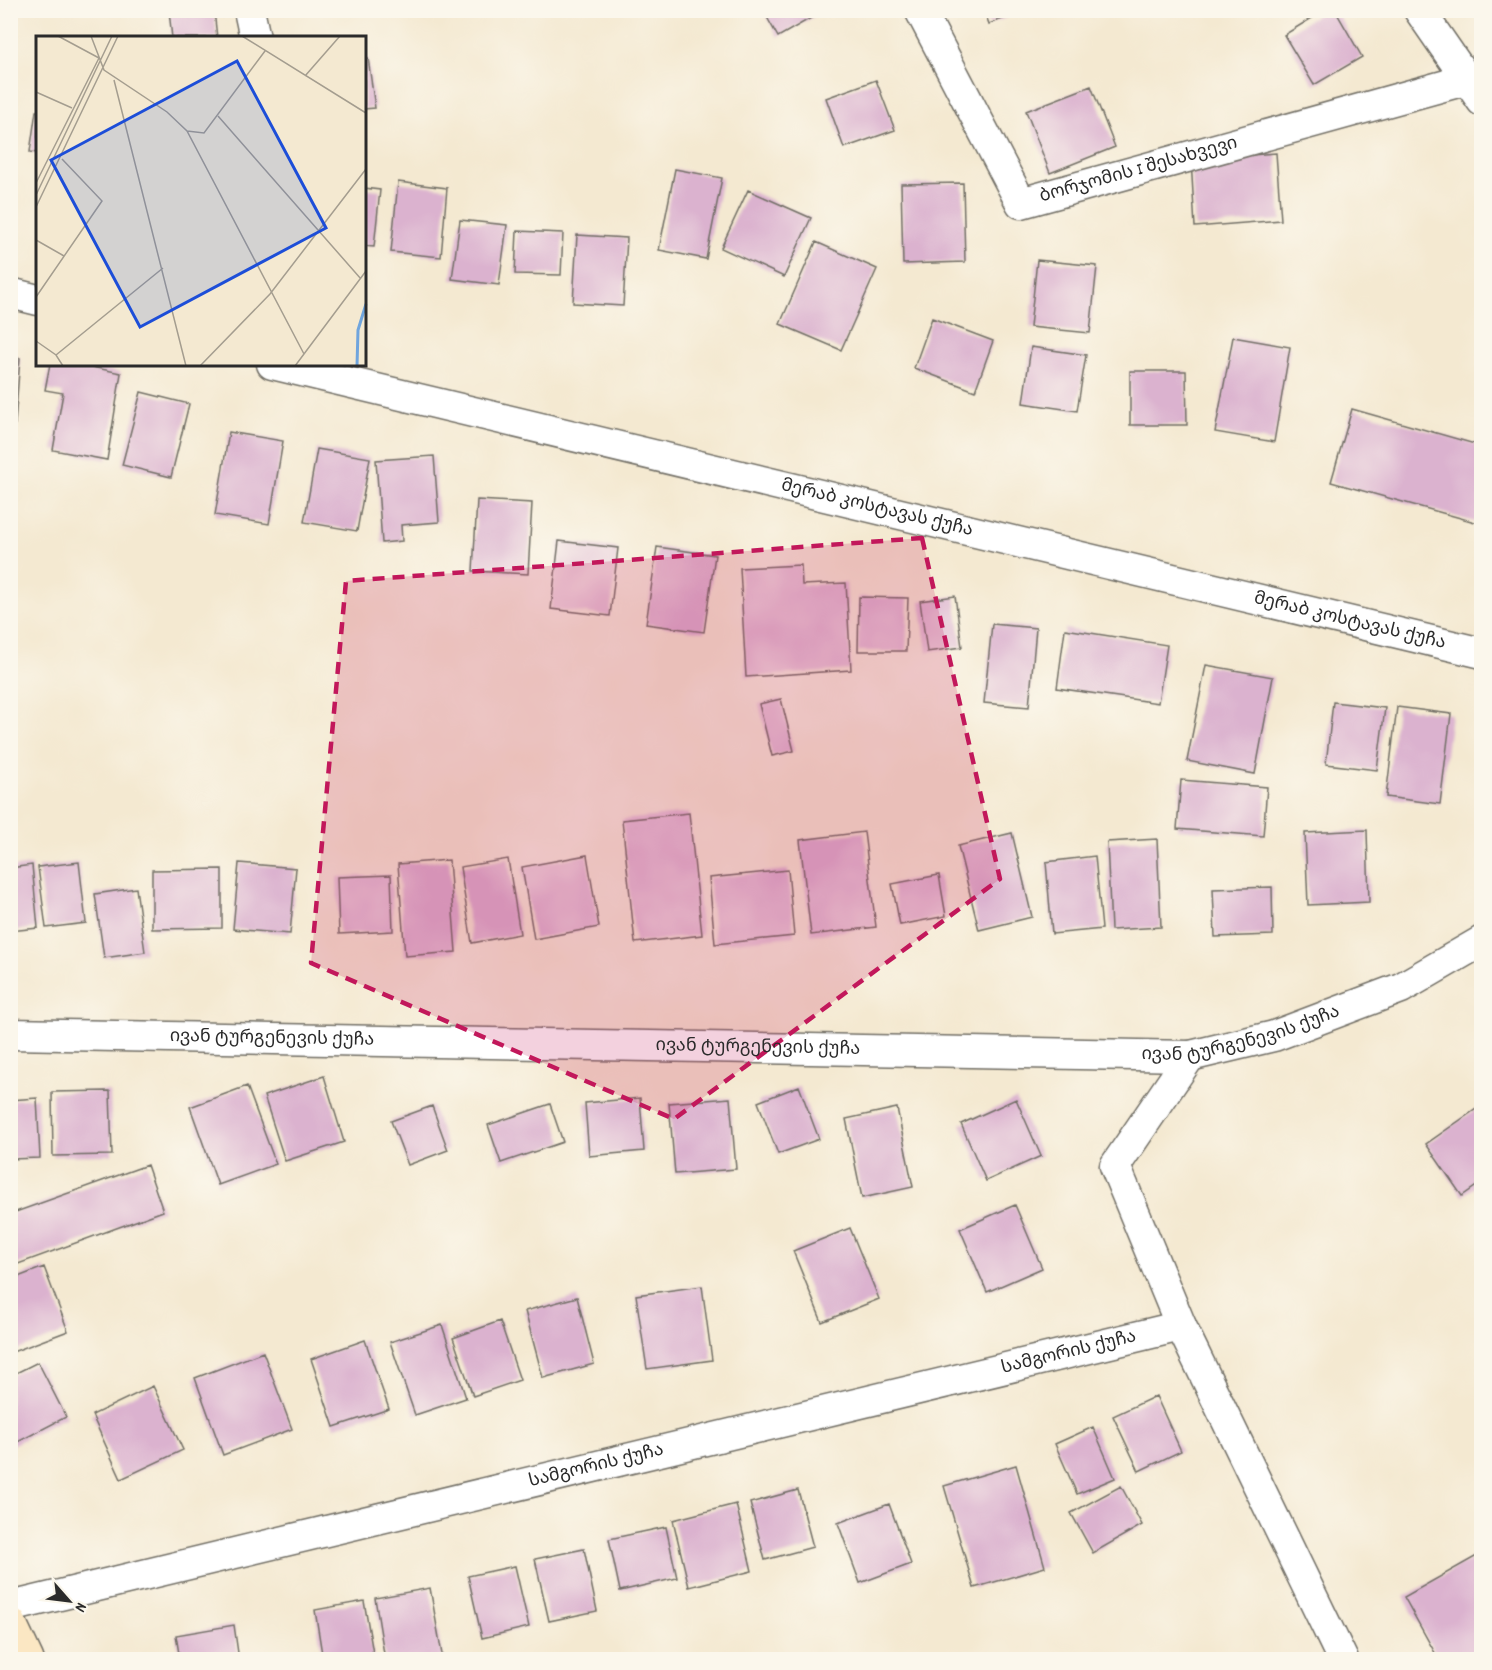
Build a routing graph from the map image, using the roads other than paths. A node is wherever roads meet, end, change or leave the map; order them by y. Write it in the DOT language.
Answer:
graph roads {
  1 [pos="249,10"];
  2 [pos="920,10"];
  3 [pos="1419,10"];
  4 [pos="255,36"];
  5 [pos="1473,90"];
  6 [pos="10,293"];
  7 [pos="36,300"];
  8 [pos="286,366"];
  9 [pos="326,372"];
  10 [pos="1482,654"];
  11 [pos="1482,941"];
  12 [pos="10,1034"];
  13 [pos="1190,1056"];
  14 [pos="1181,1326"];
  15 [pos="10,1607"];
  16 [pos="10,1624"];
  17 [pos="27,1659"];
  18 [pos="1344,1659"];
  1 -- 4 [label="street"];
  2 -- 5 [label="street, ბორჯომის I შესახვევი"];
  3 -- 5 [label="street"];
  6 -- 7 [label="street"];
  8 -- 9 [label="street, მერაბ კოსტავას ქუჩა"];
  9 -- 10 [label="street, მერაბ კოსტავას ქუჩა"];
  11 -- 13 [label="street, ივან ტურგენევის ქუჩა"];
  12 -- 13 [label="street, ივან ტურგენევის ქუჩა"];
  13 -- 14 [label="street"];
  14 -- 15 [label="street, სამგორის ქუჩა"];
  14 -- 18 [label="street"];
  16 -- 17 [label="street"];
}
